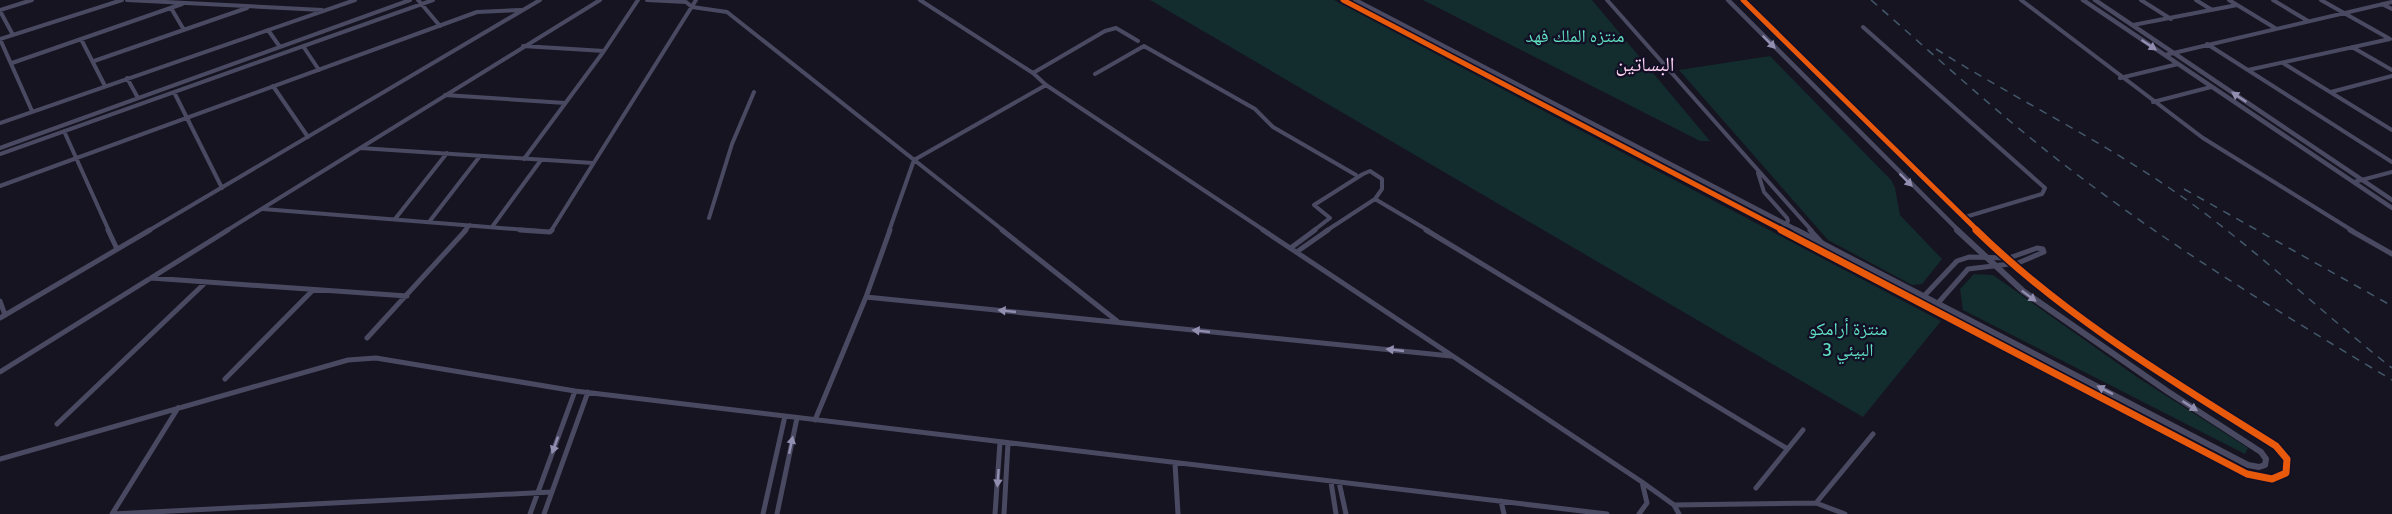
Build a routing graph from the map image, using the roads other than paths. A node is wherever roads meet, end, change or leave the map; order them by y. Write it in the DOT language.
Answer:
graph roads {
  1 [pos="32,0"];
  2 [pos="122,0"];
  3 [pos="127,0"];
  4 [pos="264,0"];
  5 [pos="355,0"];
  6 [pos="410,0"];
  7 [pos="433,0"];
  8 [pos="540,0"];
  9 [pos="600,0"];
  10 [pos="638,0"];
  11 [pos="647,0"];
  12 [pos="696,0"];
  13 [pos="920,0"];
  14 [pos="1343,0"];
  15 [pos="1355,0"];
  16 [pos="1607,0"];
  17 [pos="1728,0"];
  18 [pos="1743,0"];
  19 [pos="2021,0"];
  20 [pos="2083,0"];
  21 [pos="2095,0"];
  22 [pos="2141,0"];
  23 [pos="2196,0"];
  24 [pos="2229,0"];
  25 [pos="2273,0"];
  26 [pos="2321,0"];
  27 [pos="420,2"];
  28 [pos="2392,2"];
  29 [pos="186,3"];
  30 [pos="2382,4"];
  31 [pos="2237,5"];
  32 [pos="254,7"];
  33 [pos="692,7"];
  34 [pos="171,8"];
  35 [pos="524,9"];
  36 [pos="2392,9"];
  37 [pos="0,10"];
  38 [pos="324,10"];
  39 [pos="2213,10"];
  40 [pos="2344,13"];
  41 [pos="1381,17"];
  42 [pos="2171,19"];
  43 [pos="2308,21"];
  44 [pos="2133,25"];
  45 [pos="440,26"];
  46 [pos="1863,27"];
  47 [pos="2276,28"];
  48 [pos="184,30"];
  49 [pos="268,30"];
  50 [pos="13,35"];
  51 [pos="0,39"];
  52 [pos="81,39"];
  53 [pos="2391,40"];
  54 [pos="1138,41"];
  55 [pos="2207,44"];
  56 [pos="303,46"];
  57 [pos="523,46"];
  58 [pos="280,47"];
  59 [pos="2352,47"];
  60 [pos="604,51"];
  61 [pos="2172,52"];
  62 [pos="2165,55"];
  63 [pos="94,61"];
  64 [pos="12,63"];
  65 [pos="2283,63"];
  66 [pos="2178,64"];
  67 [pos="319,70"];
  68 [pos="2248,70"];
  69 [pos="2392,70"];
  70 [pos="1033,73"];
  71 [pos="1095,74"];
  72 [pos="2392,76"];
  73 [pos="127,78"];
  74 [pos="2120,78"];
  75 [pos="1046,85"];
  76 [pos="105,86"];
  77 [pos="273,87"];
  78 [pos="2211,87"];
  79 [pos="174,92"];
  80 [pos="754,92"];
  81 [pos="2331,92"];
  82 [pos="444,95"];
  83 [pos="138,98"];
  84 [pos="2153,102"];
  85 [pos="565,103"];
  86 [pos="32,111"];
  87 [pos="187,118"];
  88 [pos="0,123"];
  89 [pos="2391,129"];
  90 [pos="64,131"];
  91 [pos="308,137"];
  92 [pos="360,147"];
  93 [pos="0,148"];
  94 [pos="447,153"];
  95 [pos="0,154"];
  96 [pos="480,156"];
  97 [pos="76,159"];
  98 [pos="524,159"];
  99 [pos="541,160"];
  100 [pos="914,160"];
  101 [pos="2392,162"];
  102 [pos="593,164"];
  103 [pos="1757,170"];
  104 [pos="2392,172"];
  105 [pos="1356,175"];
  106 [pos="2362,180"];
  107 [pos="2354,182"];
  108 [pos="0,186"];
  109 [pos="222,188"];
  110 [pos="1712,190"];
  111 [pos="1375,199"];
  112 [pos="2392,200"];
  113 [pos="2392,208"];
  114 [pos="262,209"];
  115 [pos="708,218"];
  116 [pos="1962,218"];
  117 [pos="395,219"];
  118 [pos="429,222"];
  119 [pos="470,225"];
  120 [pos="1786,225"];
  121 [pos="492,227"];
  122 [pos="1787,233"];
  123 [pos="1823,244"];
  124 [pos="1292,247"];
  125 [pos="117,249"];
  126 [pos="1818,250"];
  127 [pos="1298,251"];
  128 [pos="2392,254"];
  129 [pos="1985,258"];
  130 [pos="2005,258"];
  131 [pos="2011,264"];
  132 [pos="1993,265"];
  133 [pos="151,278"];
  134 [pos="206,282"];
  135 [pos="313,290"];
  136 [pos="407,296"];
  137 [pos="1924,296"];
  138 [pos="866,297"];
  139 [pos="0,301"];
  140 [pos="1938,303"];
  141 [pos="1926,306"];
  142 [pos="2,317"];
  143 [pos="1118,322"];
  144 [pos="367,338"];
  145 [pos="1454,356"];
  146 [pos="0,372"];
  147 [pos="225,379"];
  148 [pos="575,391"];
  149 [pos="588,392"];
  150 [pos="178,408"];
  151 [pos="785,416"];
  152 [pos="797,418"];
  153 [pos="814,420"];
  154 [pos="57,424"];
  155 [pos="1803,430"];
  156 [pos="1873,434"];
  157 [pos="1000,442"];
  158 [pos="1008,443"];
  159 [pos="2276,446"];
  160 [pos="1786,448"];
  161 [pos="2261,452"];
  162 [pos="0,459"];
  163 [pos="1175,463"];
  164 [pos="2248,465"];
  165 [pos="772,472"];
  166 [pos="785,472"];
  167 [pos="2247,474"];
  168 [pos="1331,482"];
  169 [pos="1339,482"];
  170 [pos="1642,482"];
  171 [pos="1756,488"];
  172 [pos="538,492"];
  173 [pos="552,492"];
  174 [pos="1500,501"];
  175 [pos="1816,503"];
  176 [pos="1674,505"];
  177 [pos="112,514"];
  178 [pos="530,514"];
  179 [pos="544,514"];
  180 [pos="763,514"];
  181 [pos="777,514"];
  182 [pos="995,514"];
  183 [pos="1004,514"];
  184 [pos="1178,514"];
  185 [pos="1336,514"];
  186 [pos="1346,514"];
  187 [pos="1504,514"];
  188 [pos="1607,514"];
  189 [pos="1639,514"];
  190 [pos="1674,514"];
  191 [pos="1679,514"];
  192 [pos="1845,514"];
  1 -- 37 [label="street"];
  2 -- 50 [label="street"];
  3 -- 29 [label="street"];
  4 -- 32 [label="street"];
  5 -- 38 [label="street"];
  6 -- 58 [label="street"];
  7 -- 27 [label="street"];
  8 -- 35 [label="street"];
  9 -- 57 [label="street"];
  10 -- 60 [label="street"];
  11 -- 33 [label="street"];
  12 -- 33 [label="street"];
  13 -- 70 [label="street"];
  14 -- 41 [label="street"];
  15 -- 41 [label="street"];
  16 -- 103 [label="street"];
  17 -- 129 [label="street, one-way"];
  18 -- 116 [label="street"];
  19 -- 74 [label="street"];
  20 -- 62 [label="street, one-way"];
  21 -- 44 [label="street"];
  22 -- 42 [label="street"];
  23 -- 39 [label="street"];
  24 -- 31 [label="street"];
  25 -- 43 [label="street"];
  26 -- 40 [label="street"];
  27 -- 45 [label="street"];
  27 -- 56 [label="street"];
  28 -- 30 [label="street"];
  29 -- 32 [label="street"];
  29 -- 34 [label="street"];
  30 -- 36 [label="street"];
  30 -- 40 [label="street"];
  31 -- 39 [label="street"];
  31 -- 47 [label="street"];
  32 -- 38 [label="street"];
  32 -- 48 [label="street"];
  33 -- 100 [label="street"];
  33 -- 102 [label="street"];
  34 -- 48 [label="street"];
  34 -- 52 [label="street"];
  35 -- 45 [label="street"];
  35 -- 91 [label="street"];
  37 -- 50 [label="street"];
  38 -- 49 [label="street"];
  39 -- 42 [label="street"];
  40 -- 43 [label="street"];
  40 -- 53 [label="street"];
  41 -- 110 [label="street"];
  42 -- 44 [label="street"];
  43 -- 47 [label="street"];
  44 -- 61 [label="street"];
  45 -- 67 [label="street"];
  46 -- 116 [label="street"];
  47 -- 55 [label="street"];
  48 -- 63 [label="street"];
  49 -- 58 [label="street"];
  49 -- 73 [label="street"];
  50 -- 51 [label="street"];
  51 -- 64 [label="street"];
  52 -- 63 [label="street"];
  52 -- 64 [label="street"];
  53 -- 59 [label="street"];
  54 -- 70 [label="street"];
  55 -- 61 [label="street"];
  55 -- 68 [label="street"];
  56 -- 67 [label="street"];
  56 -- 79 [label="street"];
  57 -- 60 [label="street"];
  57 -- 82 [label="street"];
  58 -- 83 [label="street"];
  59 -- 65 [label="street"];
  59 -- 69 [label="street"];
  60 -- 85 [label="street"];
  61 -- 62 [label="street"];
  106 -- 61 [label="street, one-way"];
  62 -- 66 [label="street"];
  63 -- 76 [label="street"];
  64 -- 86 [label="street"];
  65 -- 68 [label="street"];
  65 -- 81 [label="street"];
  66 -- 74 [label="street"];
  66 -- 78 [label="street"];
  67 -- 77 [label="street"];
  68 -- 101 [label="street"];
  70 -- 75 [label="street"];
  71 -- 105 [label="street"];
  72 -- 81 [label="street"];
  73 -- 76 [label="street"];
  73 -- 83 [label="street"];
  74 -- 84 [label="street"];
  75 -- 100 [label="street"];
  75 -- 124 [label="street"];
  76 -- 86 [label="street"];
  77 -- 87 [label="street"];
  77 -- 91 [label="street"];
  78 -- 84 [label="street"];
  78 -- 107 [label="street"];
  79 -- 87 [label="street"];
  79 -- 90 [label="street"];
  80 -- 115 [label="street"];
  81 -- 89 [label="street"];
  82 -- 85 [label="street"];
  82 -- 92 [label="street"];
  83 -- 93 [label="street"];
  84 -- 128 [label="street"];
  85 -- 98 [label="street"];
  86 -- 88 [label="street"];
  87 -- 97 [label="street"];
  87 -- 109 [label="street"];
  90 -- 95 [label="street"];
  90 -- 97 [label="street"];
  91 -- 109 [label="street"];
  92 -- 94 [label="street"];
  92 -- 114 [label="street"];
  94 -- 96 [label="street"];
  94 -- 117 [label="street"];
  96 -- 98 [label="street"];
  96 -- 118 [label="street"];
  97 -- 108 [label="street"];
  97 -- 125 [label="street"];
  98 -- 99 [label="street"];
  99 -- 102 [label="street"];
  99 -- 121 [label="street"];
  100 -- 138 [label="street"];
  100 -- 143 [label="street"];
  102 -- 121 [label="street"];
  103 -- 120 [label="street"];
  103 -- 123 [label="street"];
  104 -- 106 [label="street"];
  105 -- 111 [label="street"];
  105 -- 124 [label="street"];
  106 -- 107 [label="street"];
  106 -- 112 [label="street"];
  107 -- 113 [label="street"];
  109 -- 125 [label="street"];
  110 -- 120 [label="street"];
  110 -- 122 [label="street"];
  111 -- 127 [label="street"];
  111 -- 160 [label="street"];
  114 -- 117 [label="street"];
  114 -- 133 [label="street"];
  116 -- 130 [label="street"];
  117 -- 118 [label="street"];
  118 -- 119 [label="street"];
  119 -- 121 [label="street"];
  119 -- 136 [label="street"];
  120 -- 122 [label="street"];
  120 -- 123 [label="street"];
  122 -- 126 [label="street"];
  123 -- 126 [label="street"];
  123 -- 137 [label="street"];
  124 -- 127 [label="street"];
  125 -- 142 [label="street"];
  126 -- 141 [label="street"];
  127 -- 145 [label="street"];
  129 -- 130 [label="street"];
  129 -- 132 [label="street"];
  129 -- 137 [label="street"];
  130 -- 131 [label="street"];
  130 -- 131 [label="street"];
  131 -- 132 [label="street"];
  131 -- 159 [label="street"];
  132 -- 140 [label="street"];
  132 -- 161 [label="street, one-way"];
  133 -- 134 [label="street"];
  133 -- 146 [label="street"];
  134 -- 135 [label="street"];
  134 -- 154 [label="street"];
  135 -- 136 [label="street"];
  135 -- 147 [label="street"];
  136 -- 144 [label="street"];
  137 -- 140 [label="street"];
  137 -- 141 [label="street"];
  143 -- 138 [label="street, one-way"];
  138 -- 153 [label="street"];
  139 -- 142 [label="street"];
  140 -- 141 [label="street"];
  164 -- 140 [label="street, one-way"];
  141 -- 167 [label="street"];
  145 -- 143 [label="street, one-way"];
  145 -- 170 [label="street"];
  148 -- 149 [label="street"];
  148 -- 150 [label="street"];
  148 -- 172 [label="street, one-way"];
  149 -- 151 [label="street"];
  149 -- 173 [label="street"];
  150 -- 162 [label="street"];
  150 -- 177 [label="street"];
  151 -- 152 [label="street"];
  151 -- 165 [label="street"];
  152 -- 153 [label="street"];
  166 -- 152 [label="street, one-way"];
  153 -- 157 [label="street"];
  155 -- 160 [label="street"];
  156 -- 175 [label="street"];
  157 -- 158 [label="street"];
  157 -- 182 [label="street, one-way"];
  158 -- 163 [label="street"];
  158 -- 183 [label="street"];
  159 -- 161 [label="street"];
  159 -- 167 [label="street"];
  160 -- 171 [label="street"];
  161 -- 164 [label="street"];
  163 -- 168 [label="street"];
  163 -- 184 [label="street"];
  164 -- 167 [label="street"];
  165 -- 166 [label="street"];
  165 -- 180 [label="street"];
  166 -- 181 [label="street"];
  168 -- 169 [label="street"];
  168 -- 185 [label="street"];
  169 -- 174 [label="street"];
  169 -- 186 [label="street"];
  170 -- 176 [label="street"];
  170 -- 189 [label="street"];
  172 -- 173 [label="street"];
  172 -- 177 [label="street"];
  172 -- 178 [label="street"];
  173 -- 179 [label="street"];
  174 -- 187 [label="street"];
  174 -- 188 [label="street"];
  175 -- 176 [label="street"];
  175 -- 192 [label="street"];
  176 -- 190 [label="street"];
  176 -- 191 [label="street"];
}
